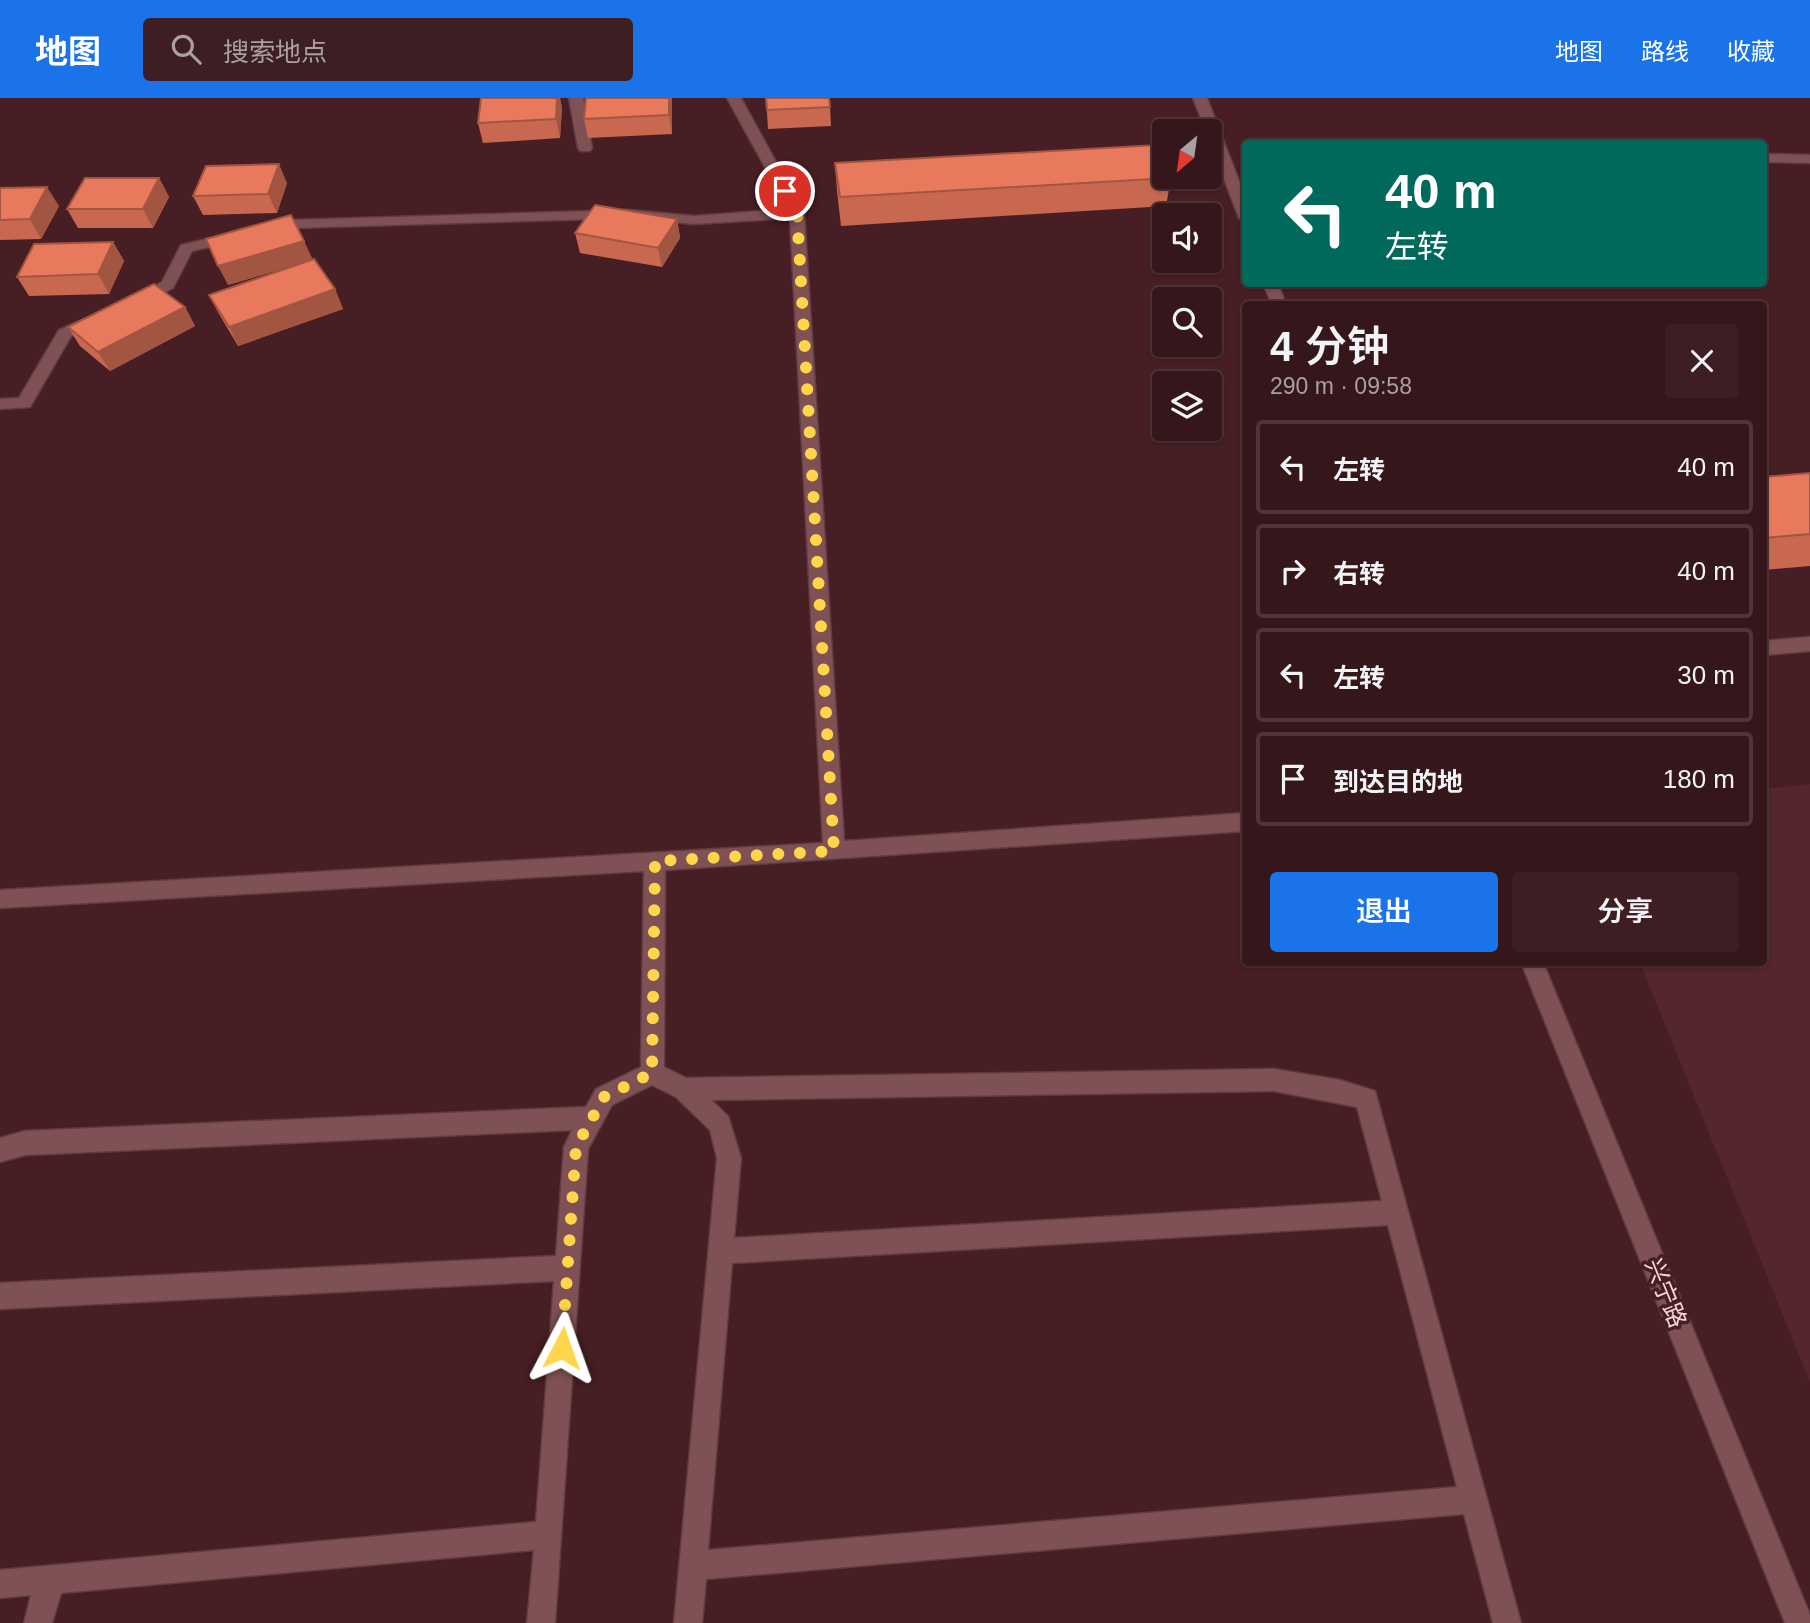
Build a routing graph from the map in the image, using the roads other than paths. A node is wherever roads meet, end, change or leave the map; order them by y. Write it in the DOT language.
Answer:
graph roads {
  1 [pos="576,98"];
  2 [pos="734,98"];
  3 [pos="1200,98"];
  4 [pos="585,148"];
  5 [pos="1767,158"];
  6 [pos="1810,159"];
  7 [pos="1242,208"];
  8 [pos="797,213"];
  9 [pos="0,404"];
  10 [pos="1810,644"];
  11 [pos="1767,648"];
  12 [pos="1242,822"];
  13 [pos="834,851"];
  14 [pos="655,861"];
  15 [pos="0,899"];
  16 [pos="1534,966"];
  17 [pos="652,1073"];
  18 [pos="684,1089"];
  19 [pos="593,1118"];
  20 [pos="0,1150"];
  21 [pos="1396,1212"];
  22 [pos="720,1251"];
  23 [pos="568,1268"];
  24 [pos="0,1296"];
  25 [pos="1474,1499"];
  26 [pos="549,1535"];
  27 [pos="692,1566"];
  28 [pos="50,1580"];
  29 [pos="0,1584"];
  30 [pos="38,1623"];
  31 [pos="541,1623"];
  32 [pos="688,1623"];
  33 [pos="1507,1623"];
  34 [pos="1799,1623"];
  1 -- 4 [label="street"];
  2 -- 8 [label="street"];
  3 -- 7 [label="street"];
  5 -- 6 [label="street"];
  8 -- 9 [label="street"];
  8 -- 13 [label="street"];
  10 -- 11 [label="street"];
  12 -- 13 [label="street"];
  13 -- 14 [label="street"];
  14 -- 15 [label="street"];
  14 -- 17 [label="street"];
  16 -- 34 [label="street, 兴宁路"];
  17 -- 18 [label="street"];
  17 -- 19 [label="street"];
  18 -- 21 [label="street"];
  18 -- 22 [label="street"];
  19 -- 20 [label="street"];
  19 -- 23 [label="street"];
  21 -- 22 [label="street"];
  21 -- 25 [label="street"];
  22 -- 27 [label="street"];
  23 -- 24 [label="street"];
  23 -- 26 [label="street"];
  25 -- 27 [label="street"];
  25 -- 33 [label="street"];
  26 -- 28 [label="street"];
  26 -- 31 [label="street"];
  27 -- 32 [label="street"];
  28 -- 29 [label="street"];
  28 -- 30 [label="street"];
}
